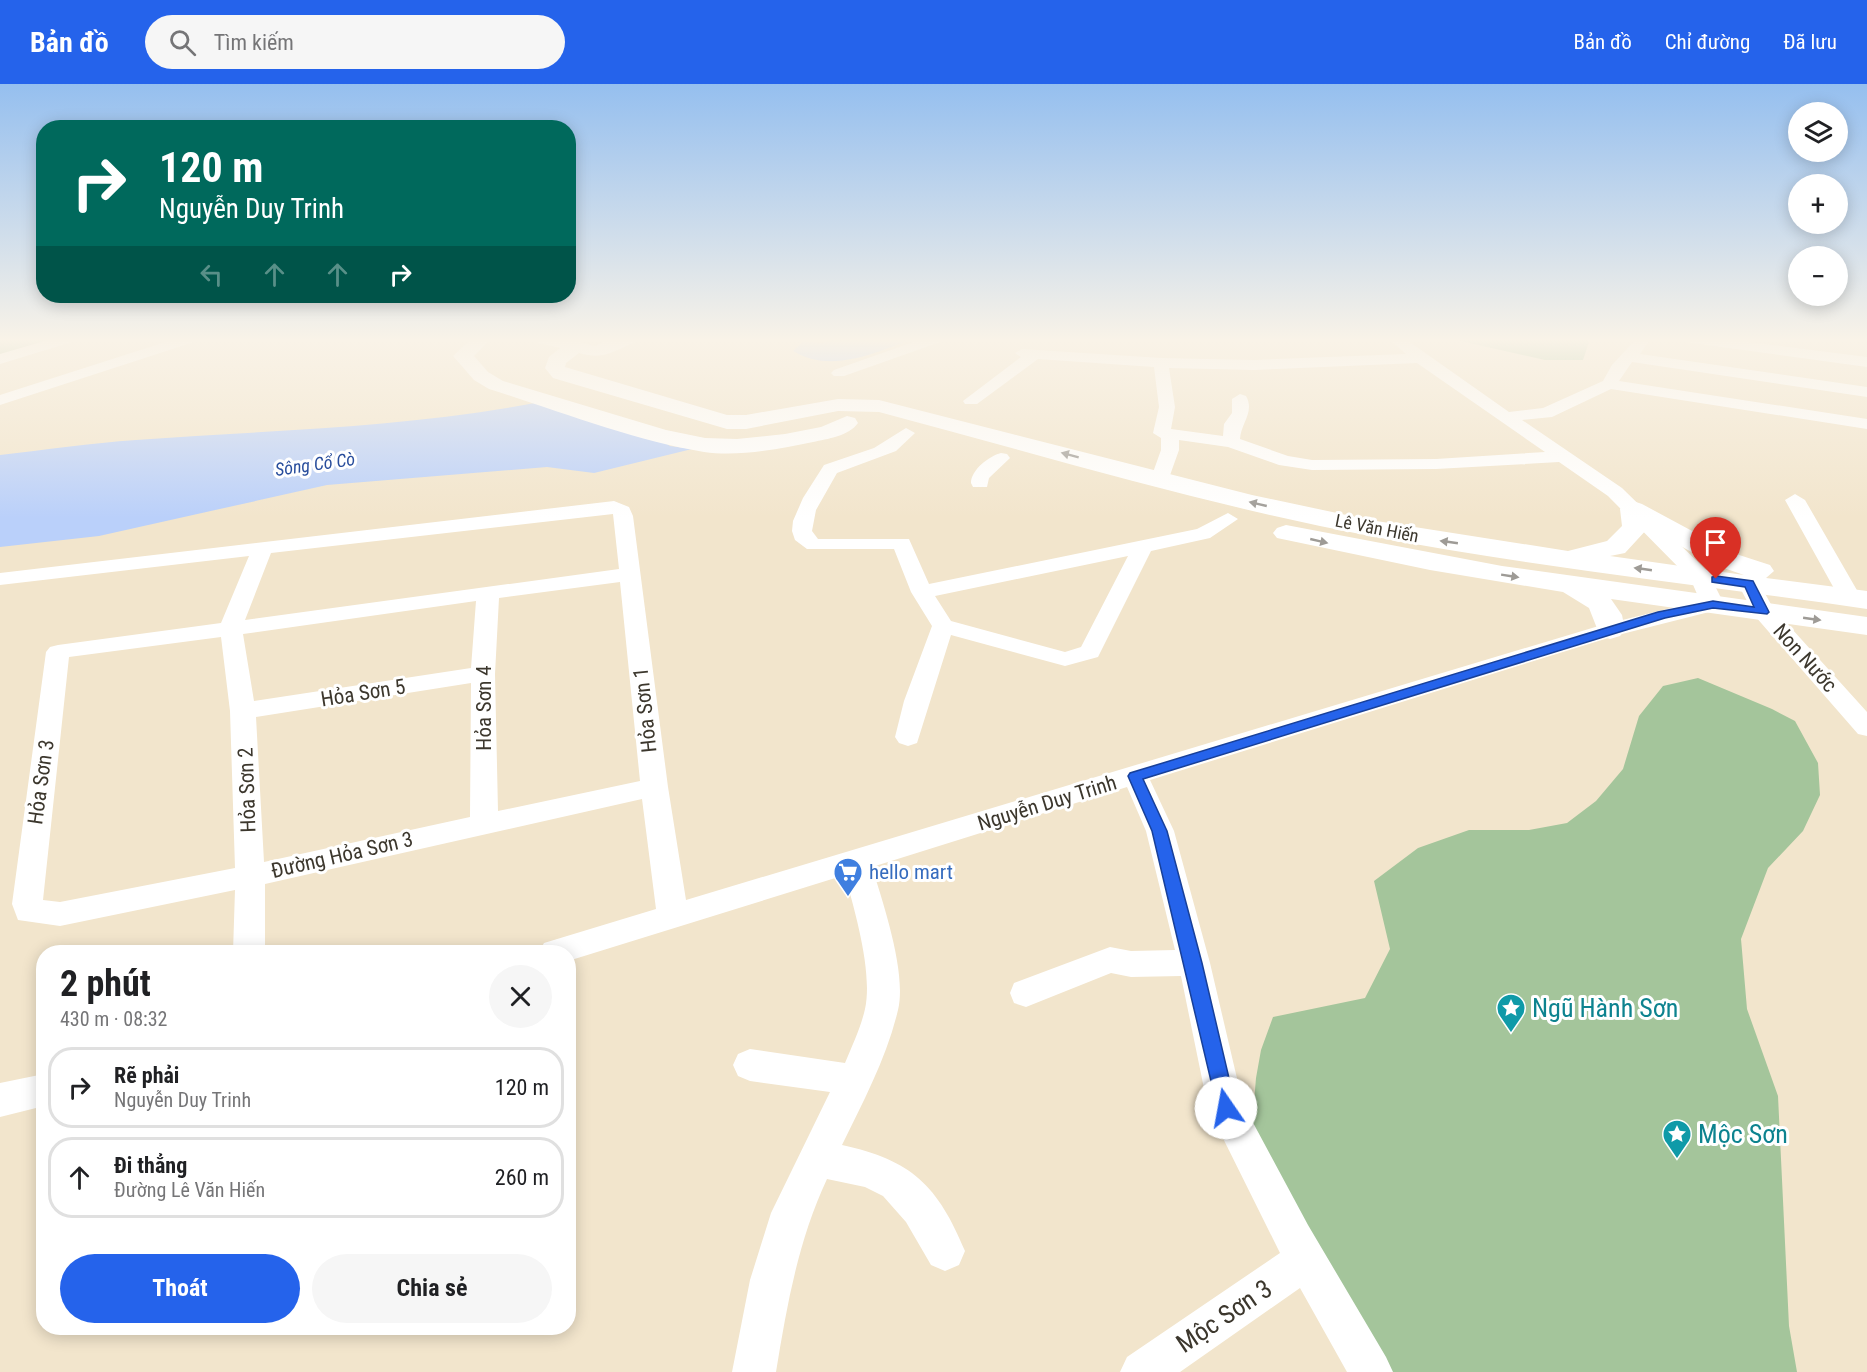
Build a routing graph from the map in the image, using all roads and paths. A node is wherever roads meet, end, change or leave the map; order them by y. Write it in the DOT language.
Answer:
graph roads {
  1 [pos="545,398"];
  2 [pos="584,398"];
  3 [pos="616,398"];
  4 [pos="974,398"];
  5 [pos="1166,398"];
  6 [pos="1478,398"];
  7 [pos="1578,398"];
  8 [pos="1700,398"];
  9 [pos="1240,399"];
  10 [pos="970,401"];
  11 [pos="879,413"];
  12 [pos="1506,417"];
  13 [pos="848,423"];
  14 [pos="804,424"];
  15 [pos="1867,424"];
  16 [pos="686,428"];
  17 [pos="906,433"];
  18 [pos="1170,435"];
  19 [pos="1231,442"];
  20 [pos="1563,456"];
  21 [pos="1001,458"];
  22 [pos="1160,478"];
  23 [pos="980,483"];
  24 [pos="1795,500"];
  25 [pos="1633,509"];
  26 [pos="1228,519"];
  27 [pos="1143,547"];
  28 [pos="263,548"];
  29 [pos="1570,572"];
  30 [pos="630,574"];
  31 [pos="1700,577"];
  32 [pos="0,579"];
  33 [pos="1749,584"];
  34 [pos="488,592"];
  35 [pos="922,592"];
  36 [pos="1860,596"];
  37 [pos="1713,604"];
  38 [pos="1763,612"];
  39 [pos="943,626"];
  40 [pos="1867,626"];
  41 [pos="231,628"];
  42 [pos="1610,630"];
  43 [pos="483,675"];
  44 [pos="243,711"];
  45 [pos="1867,728"];
  46 [pos="909,737"];
  47 [pos="1135,776"];
  48 [pos="654,787"];
  49 [pos="484,824"];
  50 [pos="856,862"];
  51 [pos="250,876"];
  52 [pos="29,911"];
  53 [pos="673,918"];
  54 [pos="249,945"];
  55 [pos="576,946"];
  56 [pos="1194,963"];
  57 [pos="1026,993"];
  58 [pos="750,1065"];
  59 [pos="855,1080"];
  60 [pos="36,1092"];
  61 [pos="0,1100"];
  62 [pos="818,1159"];
  63 [pos="945,1251"];
  64 [pos="1306,1260"];
  65 [pos="754,1372"];
  66 [pos="1142,1372"];
  67 [pos="1371,1372"];
  1 -- 16 [label="main road"];
  2 -- 16 [label="main road"];
  3 -- 16 [label="main road"];
  4 -- 10 [label="street"];
  5 -- 18 [label="street"];
  6 -- 12 [label="street"];
  7 -- 12 [label="street"];
  8 -- 15 [label="street"];
  9 -- 19 [label="street"];
  11 -- 13 [label="main road"];
  11 -- 14 [label="main road"];
  11 -- 16 [label="main road"];
  11 -- 17 [label="main road, Lê Văn Hiến"];
  22 -- 11 [label="main road, Lê Văn Hiến, one-way"];
  12 -- 20 [label="street"];
  13 -- 14 [label="main road"];
  13 -- 16 [label="main road"];
  14 -- 16 [label="main road"];
  17 -- 21 [label="main road, Lê Văn Hiến"];
  17 -- 35 [label="street"];
  18 -- 19 [label="street"];
  18 -- 22 [label="street"];
  19 -- 20 [label="street"];
  20 -- 25 [label="street"];
  21 -- 23 [label="street"];
  21 -- 26 [label="main road, Lê Văn Hiến"];
  29 -- 22 [label="main road, Lê Văn Hiến, one-way"];
  24 -- 36 [label="street"];
  25 -- 29 [label="main road"];
  25 -- 31 [label="street"];
  25 -- 36 [label="main road"];
  26 -- 27 [label="street"];
  26 -- 29 [label="main road, Lê Văn Hiến, one-way"];
  27 -- 35 [label="street"];
  27 -- 39 [label="street"];
  28 -- 30 [label="street, Hỏa Sơn 1"];
  28 -- 32 [label="street"];
  28 -- 41 [label="street"];
  31 -- 29 [label="main road, Lê Văn Hiến, one-way"];
  29 -- 37 [label="main road"];
  29 -- 42 [label="main road"];
  30 -- 34 [label="street"];
  30 -- 48 [label="street, Hỏa Sơn 1"];
  31 -- 33 [label="main road, Lê Văn Hiến"];
  31 -- 37 [label="street"];
  33 -- 36 [label="main road, Lê Văn Hiến"];
  33 -- 38 [label="street, Non Nước"];
  34 -- 41 [label="street"];
  34 -- 43 [label="street, Hỏa Sơn 4"];
  35 -- 39 [label="street"];
  37 -- 38 [label="main road"];
  37 -- 42 [label="street, Nguyễn Duy Trinh"];
  38 -- 40 [label="main road, one-way"];
  38 -- 45 [label="street, Non Nước"];
  39 -- 46 [label="street"];
  41 -- 44 [label="street, Hỏa Sơn 2"];
  41 -- 52 [label="street, Hỏa Sơn 3"];
  42 -- 47 [label="street, Nguyễn Duy Trinh"];
  43 -- 44 [label="street, Hỏa Sơn 5"];
  43 -- 49 [label="street, Hỏa Sơn 4"];
  44 -- 51 [label="street, Hỏa Sơn 2"];
  47 -- 50 [label="street, Nguyễn Duy Trinh"];
  47 -- 56 [label="street"];
  48 -- 49 [label="street, Đường Hỏa Sơn 3"];
  48 -- 53 [label="street, Hỏa Sơn 1"];
  49 -- 51 [label="street, Đường Hỏa Sơn 3"];
  50 -- 53 [label="street, Nguyễn Duy Trinh"];
  50 -- 59 [label="street"];
  51 -- 52 [label="street, Đường Hỏa Sơn 3"];
  51 -- 54 [label="street, Hỏa Sơn 2"];
  53 -- 55 [label="street, Nguyễn Duy Trinh"];
  56 -- 57 [label="street"];
  56 -- 64 [label="street"];
  58 -- 59 [label="street"];
  59 -- 62 [label="street"];
  60 -- 61 [label="street"];
  62 -- 63 [label="street"];
  62 -- 65 [label="street"];
  64 -- 66 [label="street, Mộc Sơn 3"];
  64 -- 67 [label="street"];
}
